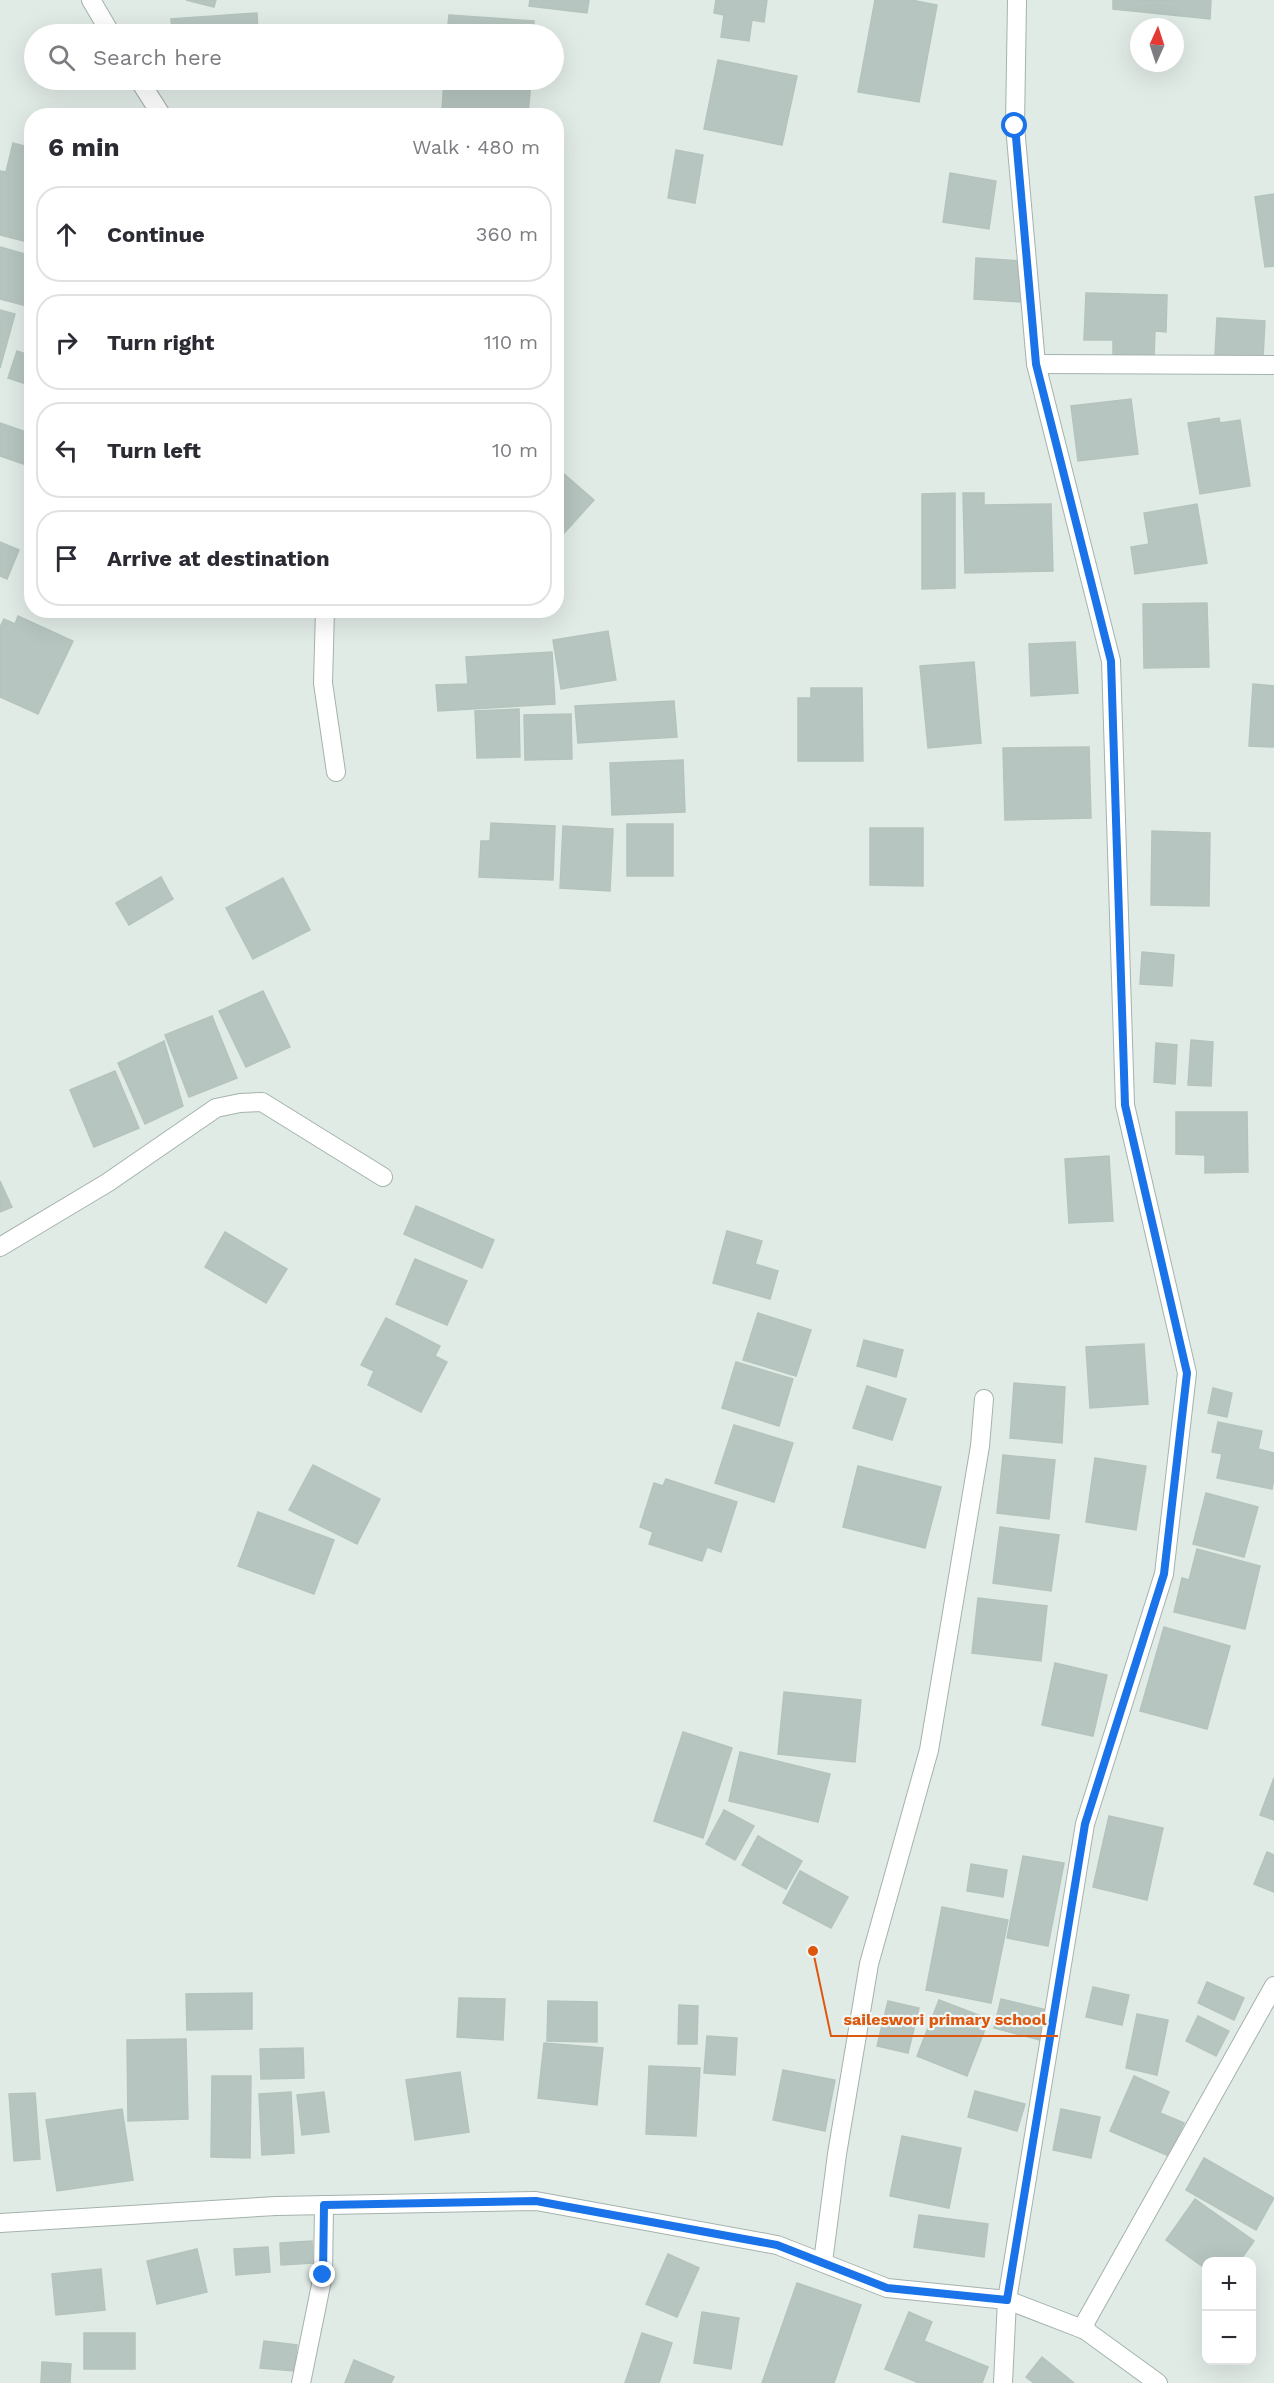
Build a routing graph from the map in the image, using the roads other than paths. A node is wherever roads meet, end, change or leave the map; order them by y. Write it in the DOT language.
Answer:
graph roads {
  1 [pos="91,0"];
  2 [pos="1017,0"];
  3 [pos="105,24"];
  4 [pos="145,90"];
  5 [pos="157,108"];
  6 [pos="1036,364"];
  7 [pos="1274,365"];
  8 [pos="326,618"];
  9 [pos="336,772"];
  10 [pos="383,1177"];
  11 [pos="0,1247"];
  12 [pos="984,1399"];
  13 [pos="1274,1986"];
  14 [pos="324,2205"];
  15 [pos="0,2223"];
  16 [pos="823,2262"];
  17 [pos="1007,2300"];
  18 [pos="1085,2330"];
  19 [pos="301,2383"];
  20 [pos="1004,2383"];
  21 [pos="1158,2383"];
  1 -- 3 [label="street"];
  2 -- 6 [label="street"];
  4 -- 5 [label="street"];
  6 -- 7 [label="street"];
  6 -- 17 [label="street"];
  8 -- 9 [label="street"];
  10 -- 11 [label="street"];
  12 -- 16 [label="street"];
  13 -- 18 [label="street"];
  14 -- 15 [label="street"];
  14 -- 16 [label="street"];
  14 -- 19 [label="street"];
  16 -- 17 [label="street"];
  17 -- 18 [label="street"];
  17 -- 20 [label="street"];
  18 -- 21 [label="street"];
}
